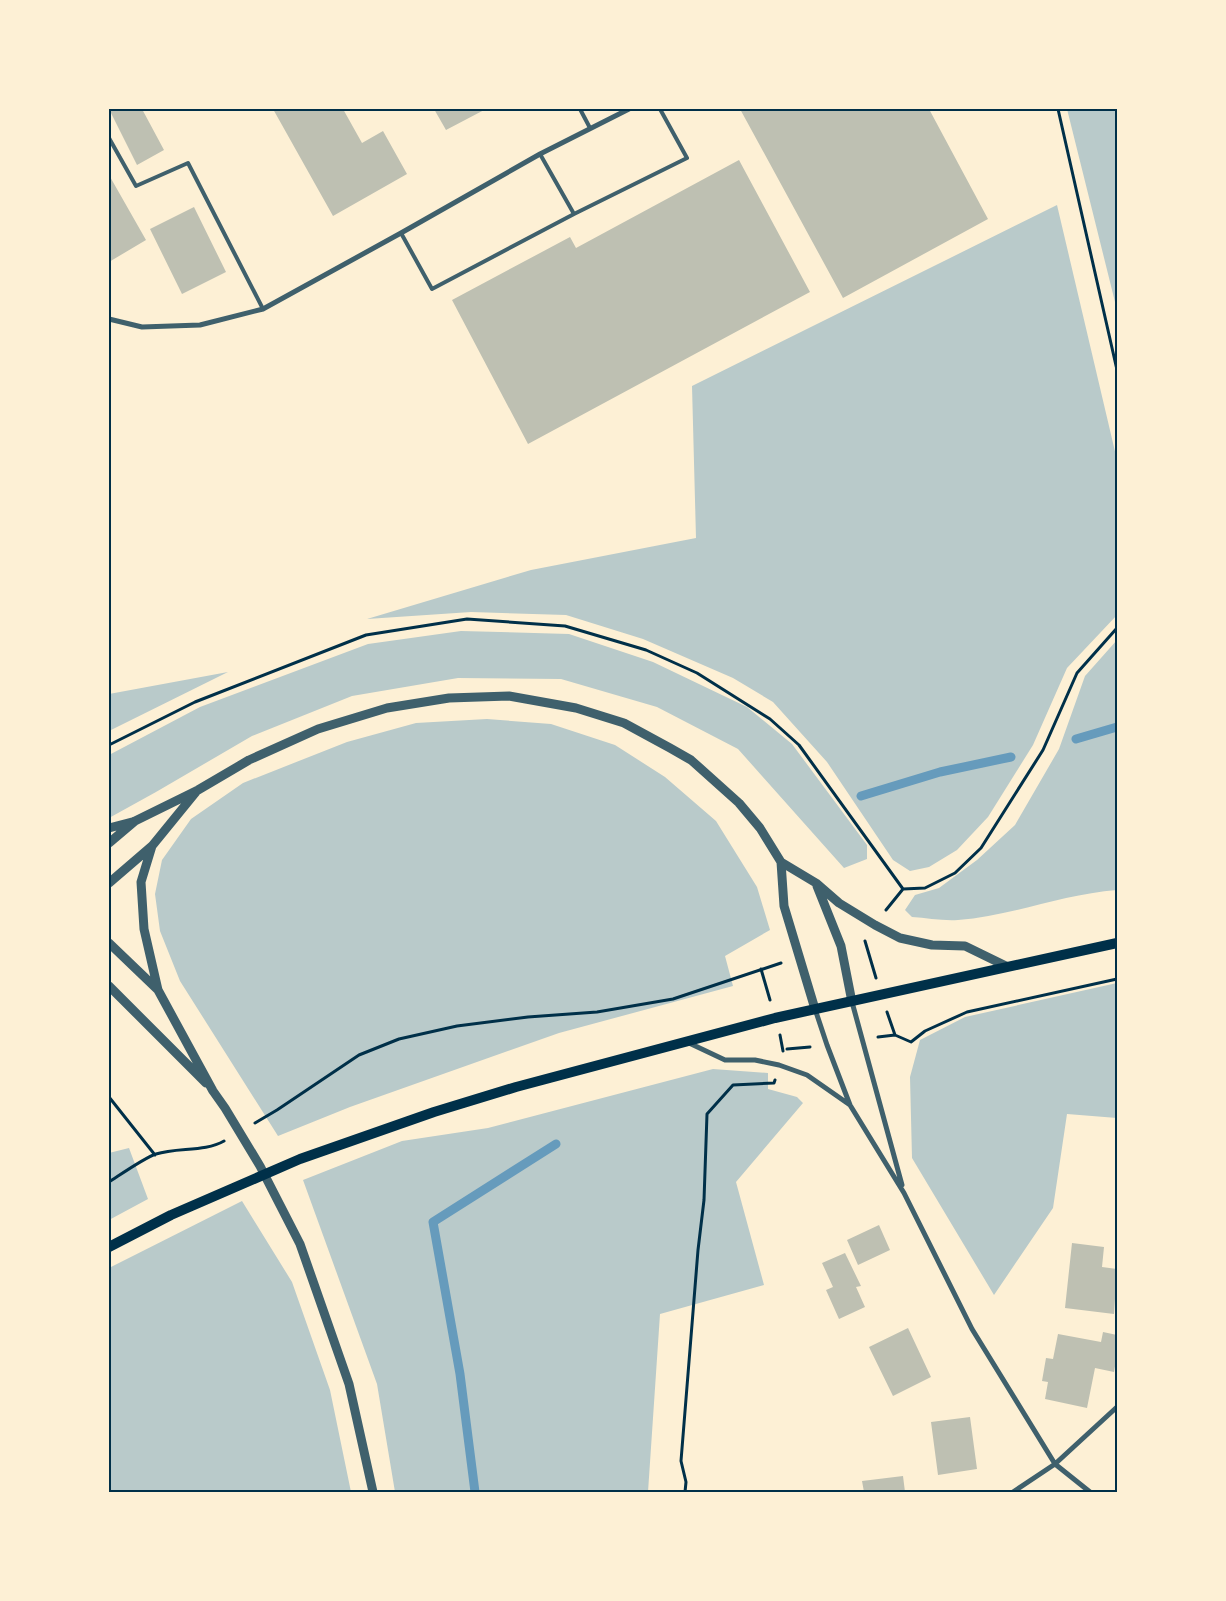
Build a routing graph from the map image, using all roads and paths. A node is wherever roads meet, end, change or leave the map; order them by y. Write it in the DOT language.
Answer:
graph roads {
  1 [pos="580,109"];
  2 [pos="629,109"];
  3 [pos="660,109"];
  4 [pos="1058,109"];
  5 [pos="590,128"];
  6 [pos="109,138"];
  7 [pos="540,154"];
  8 [pos="574,214"];
  9 [pos="401,233"];
  10 [pos="263,309"];
  11 [pos="109,318"];
  12 [pos="1117,370"];
  13 [pos="1117,628"];
  14 [pos="198,790"];
  15 [pos="135,821"];
  16 [pos="109,828"];
  17 [pos="109,843"];
  18 [pos="152,846"];
  19 [pos="781,862"];
  20 [pos="109,883"];
  21 [pos="816,883"];
  22 [pos="903,889"];
  23 [pos="109,943"];
  24 [pos="1117,943"];
  25 [pos="1006,966"];
  26 [pos="761,969"];
  27 [pos="1117,979"];
  28 [pos="109,986"];
  29 [pos="158,990"];
  30 [pos="852,1002"];
  31 [pos="815,1010"];
  32 [pos="895,1035"];
  33 [pos="686,1042"];
  34 [pos="774,1083"];
  35 [pos="213,1091"];
  36 [pos="109,1097"];
  37 [pos="850,1105"];
  38 [pos="254,1124"];
  39 [pos="231,1137"];
  40 [pos="155,1154"];
  41 [pos="109,1182"];
  42 [pos="904,1193"];
  43 [pos="109,1247"];
  44 [pos="1117,1407"];
  45 [pos="1055,1464"];
  46 [pos="373,1492"];
  47 [pos="685,1492"];
  48 [pos="1013,1492"];
  49 [pos="1090,1492"];
  1 -- 5 [label="lane"];
  2 -- 5 [label="street"];
  3 -- 8 [label="lane"];
  4 -- 12 [label="path"];
  5 -- 7 [label="street"];
  6 -- 10 [label="lane"];
  7 -- 8 [label="lane"];
  7 -- 9 [label="street"];
  8 -- 9 [label="lane"];
  9 -- 10 [label="street"];
  10 -- 11 [label="street"];
  13 -- 22 [label="path"];
  14 -- 15 [label="street"];
  14 -- 18 [label="street"];
  14 -- 19 [label="street"];
  15 -- 16 [label="street"];
  15 -- 17 [label="street"];
  18 -- 20 [label="street"];
  18 -- 29 [label="street"];
  19 -- 21 [label="street"];
  19 -- 31 [label="street"];
  21 -- 25 [label="street"];
  21 -- 30 [label="street"];
  23 -- 29 [label="street"];
  24 -- 25 [label="main road"];
  25 -- 30 [label="main road"];
  26 -- 38 [label="path"];
  27 -- 32 [label="path"];
  28 -- 35 [label="street"];
  29 -- 35 [label="street"];
  30 -- 31 [label="main road"];
  30 -- 42 [label="street"];
  31 -- 33 [label="main road"];
  31 -- 37 [label="street"];
  33 -- 37 [label="street"];
  33 -- 43 [label="main road"];
  34 -- 47 [label="path"];
  35 -- 46 [label="street"];
  36 -- 40 [label="path"];
  37 -- 42 [label="street"];
  39 -- 40 [label="path"];
  40 -- 41 [label="path"];
  42 -- 45 [label="street"];
  44 -- 45 [label="street"];
  45 -- 48 [label="street"];
  45 -- 49 [label="street"];
}
